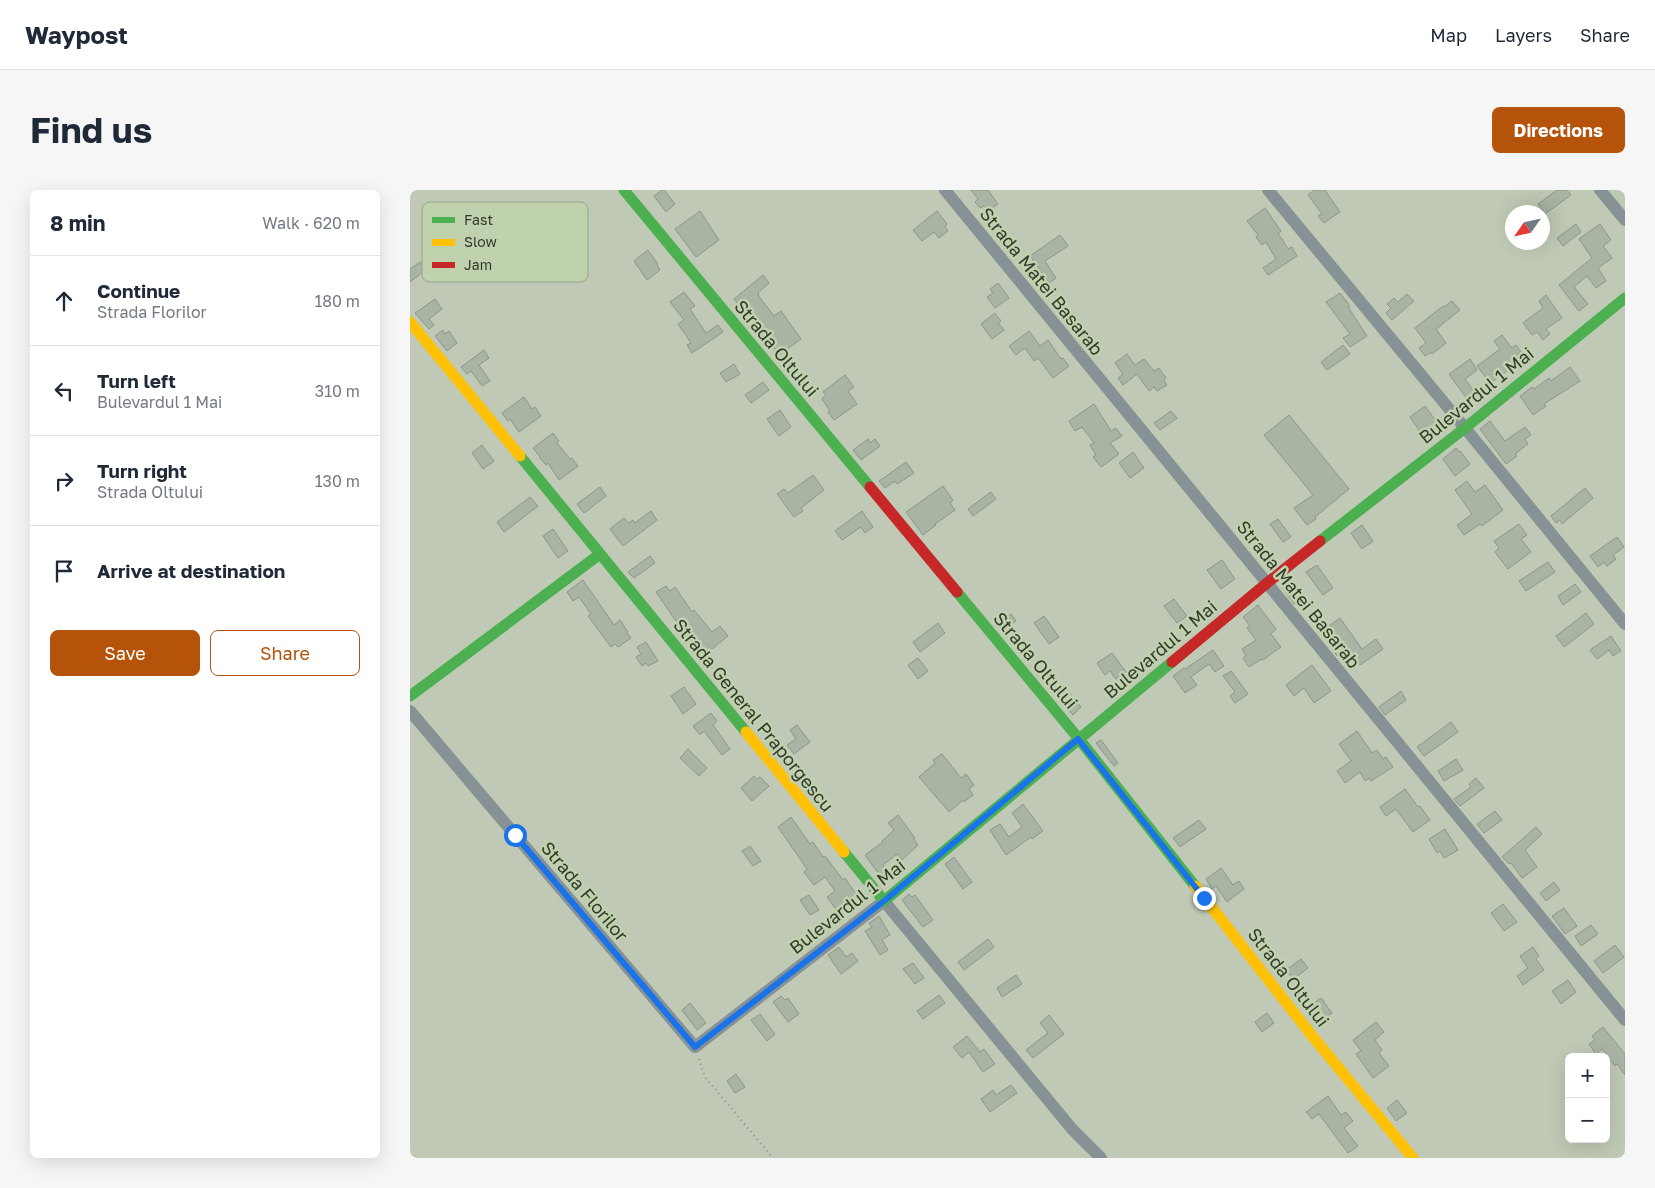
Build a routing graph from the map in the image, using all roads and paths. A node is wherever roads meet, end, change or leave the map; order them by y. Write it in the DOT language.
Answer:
graph roads {
  1 [pos="624,190"];
  2 [pos="945,190"];
  3 [pos="1268,190"];
  4 [pos="1600,190"];
  5 [pos="1625,220"];
  6 [pos="1625,298"];
  7 [pos="410,322"];
  8 [pos="1465,428"];
  9 [pos="600,554"];
  10 [pos="1267,582"];
  11 [pos="1625,624"];
  12 [pos="410,696"];
  13 [pos="410,711"];
  14 [pos="1078,739"];
  15 [pos="884,901"];
  16 [pos="1625,1020"];
  17 [pos="695,1047"];
  18 [pos="773,1158"];
  19 [pos="1101,1158"];
  20 [pos="1412,1158"];
  1 -- 14 [label="street, Strada Oltului"];
  2 -- 10 [label="street, Strada Matei Basarab"];
  3 -- 8 [label="street"];
  4 -- 5 [label="street"];
  6 -- 8 [label="street, Bulevardul 1 Mai"];
  7 -- 9 [label="street, Strada General Praporgescu"];
  8 -- 10 [label="street, Bulevardul 1 Mai"];
  8 -- 11 [label="street"];
  9 -- 12 [label="street"];
  9 -- 15 [label="street, Strada General Praporgescu"];
  10 -- 14 [label="street, Bulevardul 1 Mai"];
  10 -- 16 [label="street, Strada Matei Basarab"];
  13 -- 17 [label="street, Strada Florilor"];
  14 -- 15 [label="street, Bulevardul 1 Mai"];
  14 -- 20 [label="street, Strada Oltului"];
  15 -- 17 [label="street, Bulevardul 1 Mai"];
  15 -- 19 [label="street, Strada General Praporgescu"];
  17 -- 18 [label="path"];
}
